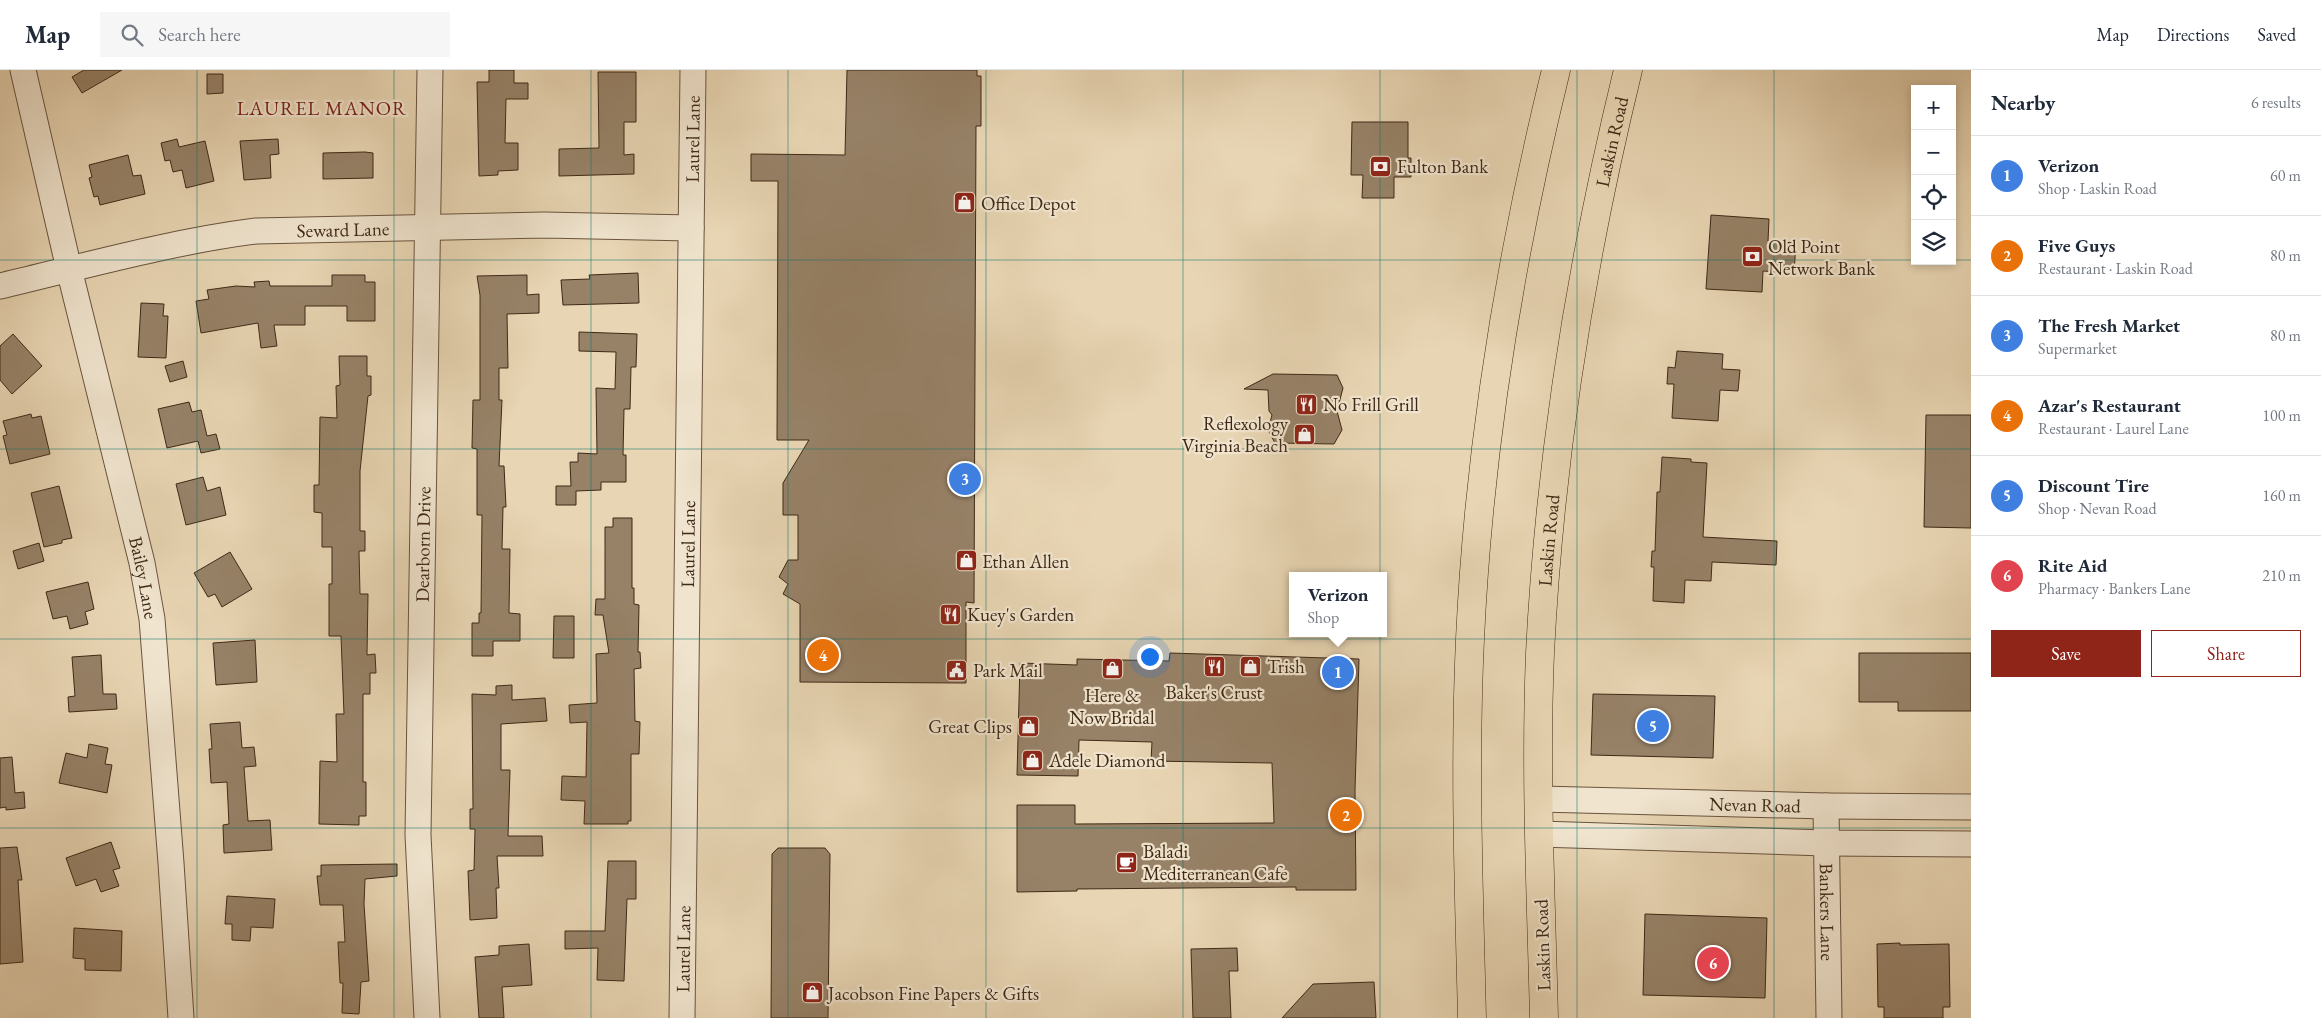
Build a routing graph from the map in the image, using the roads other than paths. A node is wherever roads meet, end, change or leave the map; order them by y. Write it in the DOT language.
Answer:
graph roads {
  1 [pos="23,70"];
  2 [pos="430,70"];
  3 [pos="693,70"];
  4 [pos="1556,70"];
  5 [pos="1628,70"];
  6 [pos="427,227"];
  7 [pos="691,228"];
  8 [pos="69,269"];
  9 [pos="0,286"];
  10 [pos="1539,799"];
  11 [pos="1826,806"];
  12 [pos="1971,807"];
  13 [pos="1539,834"];
  14 [pos="1825,843"];
  15 [pos="1971,844"];
  16 [pos="181,1018"];
  17 [pos="427,1018"];
  18 [pos="682,1018"];
  19 [pos="1472,1018"];
  20 [pos="1544,1018"];
  21 [pos="1829,1018"];
  1 -- 8 [label="street, Bailey Lane"];
  2 -- 6 [label="street, Dearborn Drive"];
  3 -- 7 [label="street, Laurel Lane"];
  4 -- 19 [label="main road"];
  5 -- 10 [label="main road, Laskin Road"];
  6 -- 7 [label="street, Seward Lane"];
  6 -- 8 [label="street, Seward Lane"];
  6 -- 17 [label="street, Dearborn Drive"];
  7 -- 18 [label="street, Laurel Lane"];
  8 -- 9 [label="street, Seward Lane"];
  8 -- 16 [label="street, Bailey Lane"];
  10 -- 11 [label="street, Nevan Road"];
  10 -- 13 [label="main road, Laskin Road"];
  11 -- 12 [label="street, Nevan Road"];
  11 -- 14 [label="street, Bankers Lane"];
  13 -- 14 [label="street, Nevan Road"];
  13 -- 20 [label="main road, Laskin Road"];
  14 -- 15 [label="street, Nevan Road"];
  14 -- 21 [label="street, Bankers Lane"];
}
